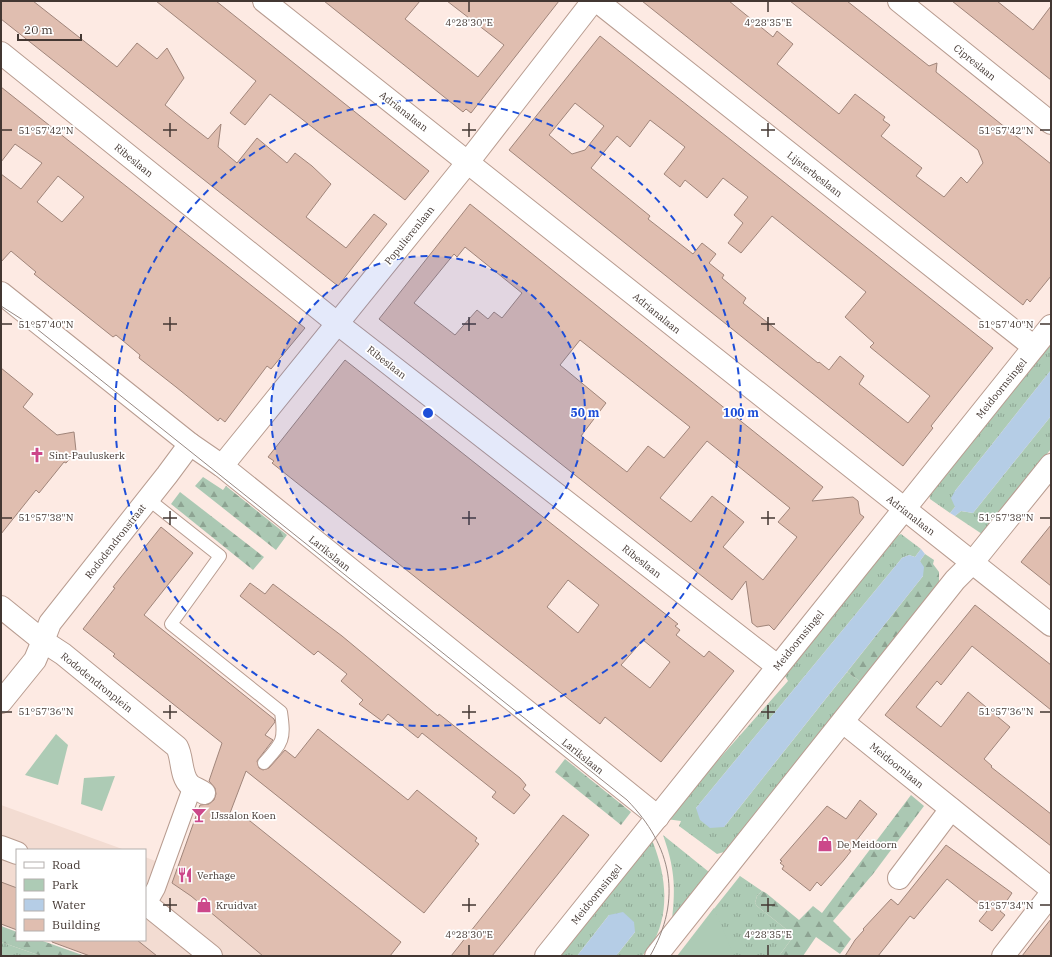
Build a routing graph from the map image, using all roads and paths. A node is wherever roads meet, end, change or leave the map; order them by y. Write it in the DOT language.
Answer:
graph roads {
  1 [pos="264,1"];
  2 [pos="593,1"];
  3 [pos="597,1"];
  4 [pos="899,1"];
  5 [pos="1,53"];
  6 [pos="1051,123"];
  7 [pos="468,162"];
  8 [pos="1,293"];
  9 [pos="338,324"];
  10 [pos="1051,326"];
  11 [pos="1034,347"];
  12 [pos="190,444"];
  13 [pos="1051,465"];
  14 [pos="222,466"];
  15 [pos="148,499"];
  16 [pos="905,509"];
  17 [pos="972,563"];
  18 [pos="1,607"];
  19 [pos="1051,625"];
  20 [pos="43,641"];
  21 [pos="777,666"];
  22 [pos="1,702"];
  23 [pos="843,722"];
  24 [pos="264,763"];
  25 [pos="197,789"];
  26 [pos="951,809"];
  27 [pos="658,817"];
  28 [pos="1,847"];
  29 [pos="16,853"];
  30 [pos="898,878"];
  31 [pos="1051,889"];
  32 [pos="1051,894"];
  33 [pos="146,904"];
  34 [pos="211,956"];
  35 [pos="546,956"];
  36 [pos="656,956"];
  37 [pos="1003,956"];
  1 -- 7 [label="street, Adrianalaan"];
  2 -- 7 [label="street, Populierenlaan"];
  3 -- 11 [label="street, Lijsterbeslaan"];
  4 -- 6 [label="street, Cipreslaan"];
  5 -- 9 [label="street, Ribeslaan"];
  7 -- 9 [label="street, Populierenlaan"];
  7 -- 16 [label="street, Adrianalaan"];
  8 -- 12 [label="street, Larikslaan"];
  9 -- 14 [label="street, Populierenlaan"];
  9 -- 21 [label="street, Ribeslaan"];
  10 -- 11 [label="street, Meidoornsingel"];
  11 -- 16 [label="street, Meidoornsingel"];
  12 -- 14 [label="street, Larikslaan"];
  12 -- 15 [label="street, Rododendronstraat"];
  13 -- 17 [label="street"];
  14 -- 27 [label="street, Larikslaan"];
  15 -- 20 [label="street, Rododendronstraat"];
  15 -- 24 [label="lane"];
  16 -- 17 [label="street, Adrianalaan"];
  16 -- 21 [label="street, Meidoornsingel"];
  17 -- 19 [label="street, Adrianalaan"];
  17 -- 23 [label="street"];
  18 -- 20 [label="street, Rododendronplein"];
  20 -- 22 [label="street"];
  20 -- 25 [label="street, Rododendronplein"];
  21 -- 27 [label="street, Meidoornsingel"];
  23 -- 26 [label="street, Meidoornlaan"];
  23 -- 36 [label="street"];
  25 -- 33 [label="street, Rododendronplein"];
  26 -- 30 [label="street"];
  26 -- 31 [label="street, Meidoornlaan"];
  27 -- 35 [label="street, Meidoornsingel"];
  28 -- 29 [label="street"];
  32 -- 37 [label="street"];
  33 -- 34 [label="street"];
}
